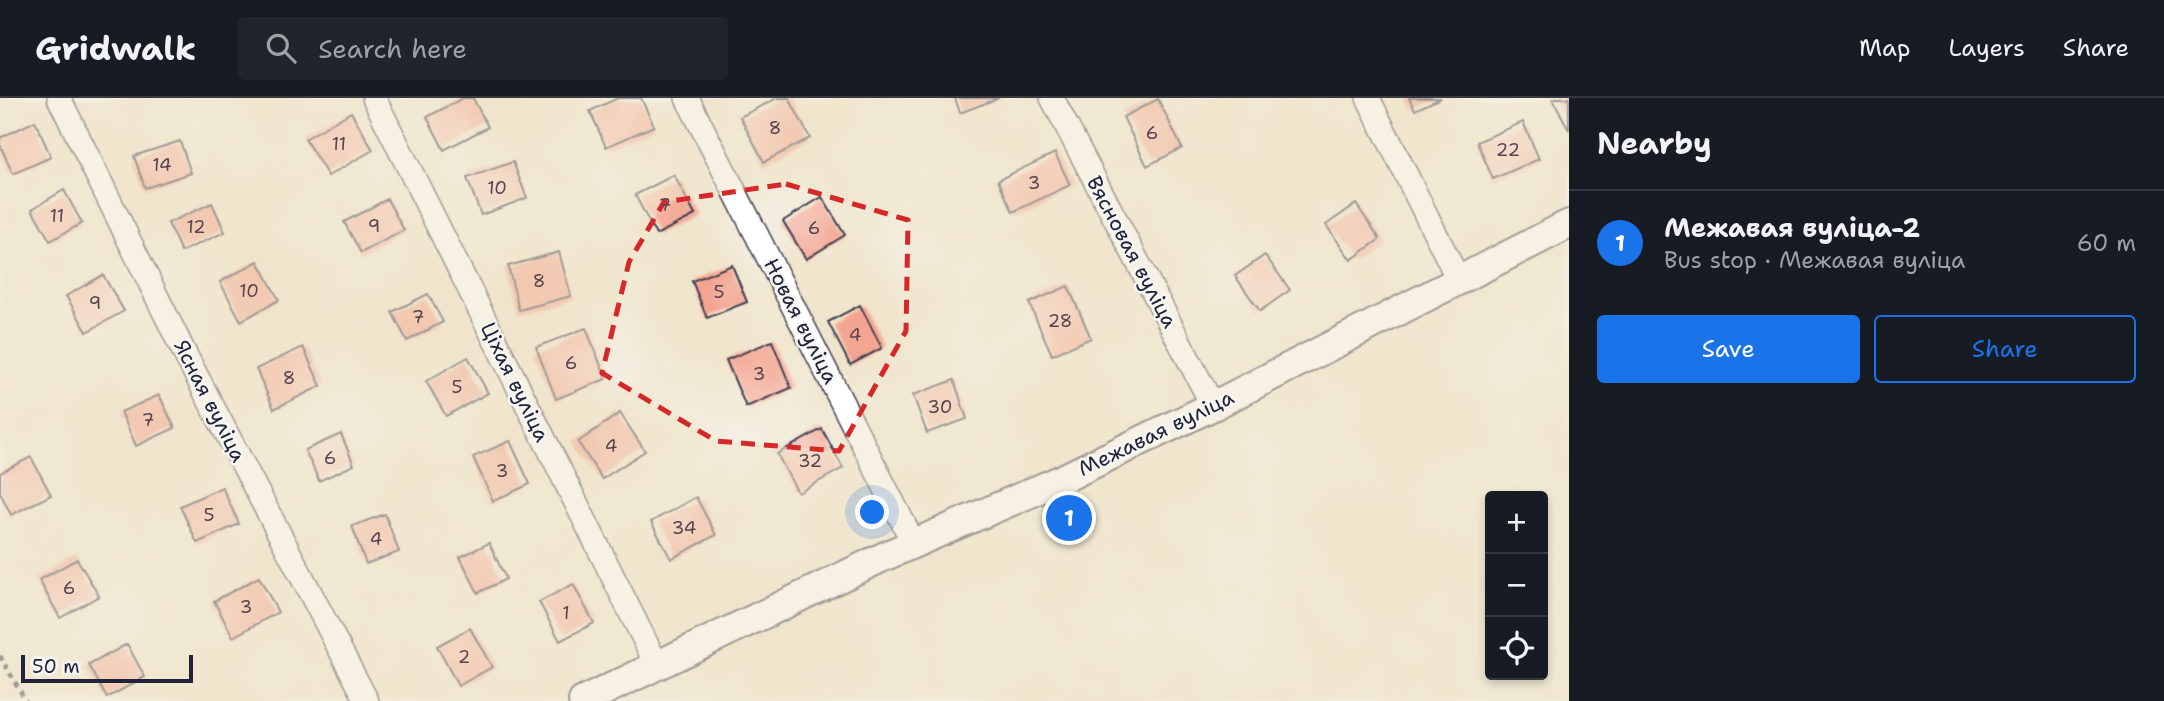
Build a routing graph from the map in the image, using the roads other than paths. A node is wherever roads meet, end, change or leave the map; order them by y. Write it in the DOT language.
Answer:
graph roads {
  1 [pos="59,98"];
  2 [pos="374,98"];
  3 [pos="687,98"];
  4 [pos="1052,98"];
  5 [pos="1368,98"];
  6 [pos="1569,223"];
  7 [pos="1459,281"];
  8 [pos="1213,405"];
  9 [pos="914,544"];
  10 [pos="657,665"];
  11 [pos="367,701"];
  12 [pos="583,701"];
  1 -- 11 [label="street, Ясная вуліца"];
  2 -- 10 [label="street, Ціхая вуліца"];
  3 -- 9 [label="street, Новая вуліца"];
  4 -- 8 [label="street, Вясновая вуліца"];
  5 -- 7 [label="street"];
  6 -- 7 [label="street, Межавая вуліца"];
  7 -- 8 [label="street, Межавая вуліца"];
  8 -- 9 [label="street, Межавая вуліца"];
  9 -- 10 [label="street, Межавая вуліца"];
  10 -- 12 [label="street, Межавая вуліца"];
}
